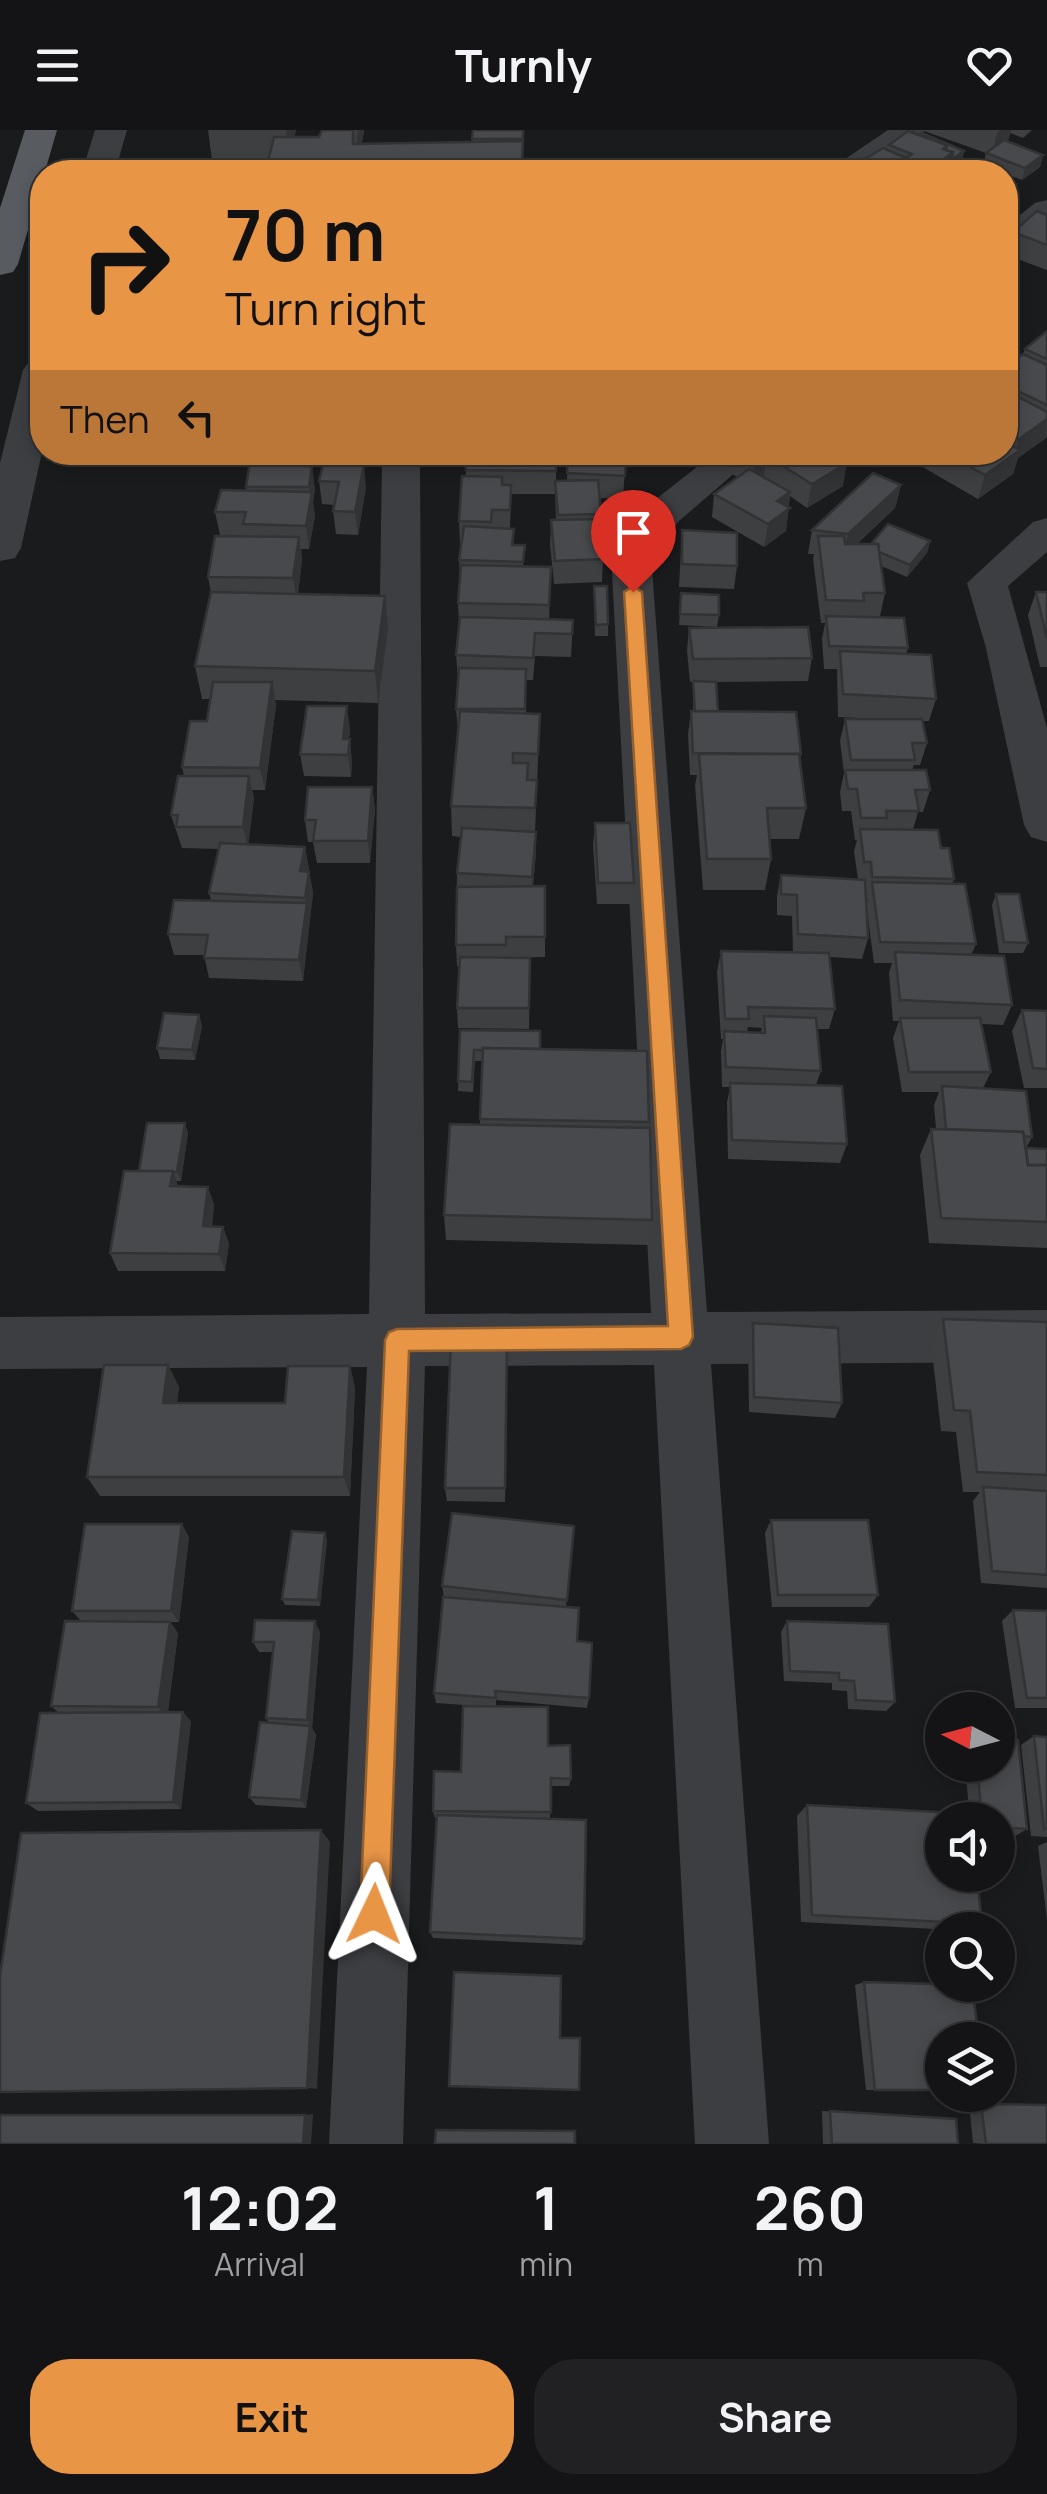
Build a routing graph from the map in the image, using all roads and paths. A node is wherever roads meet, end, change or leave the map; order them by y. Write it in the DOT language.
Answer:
graph roads {
  1 [pos="41,130"];
  2 [pos="111,130"];
  3 [pos="910,130"];
  4 [pos="32,160"];
  5 [pos="102,160"];
  6 [pos="861,160"];
  7 [pos="30,166"];
  8 [pos="1047,210"];
  9 [pos="1018,233"];
  10 [pos="0,264"];
  11 [pos="30,421"];
  12 [pos="401,465"];
  13 [pos="724,465"];
  14 [pos="1047,531"];
  15 [pos="0,548"];
  16 [pos="1047,825"];
  17 [pos="1047,1336"];
  18 [pos="681,1337"];
  19 [pos="397,1340"];
  20 [pos="0,1343"];
  21 [pos="366,2144"];
  22 [pos="732,2144"];
  1 -- 4 [label="main road"];
  2 -- 5 [label="street"];
  3 -- 6 [label="street"];
  7 -- 10 [label="main road"];
  8 -- 9 [label="street"];
  11 -- 15 [label="street"];
  12 -- 19 [label="street"];
  13 -- 18 [label="street"];
  14 -- 16 [label="street"];
  17 -- 18 [label="street"];
  18 -- 19 [label="street"];
  18 -- 22 [label="street"];
  19 -- 20 [label="street"];
  19 -- 21 [label="street"];
}
